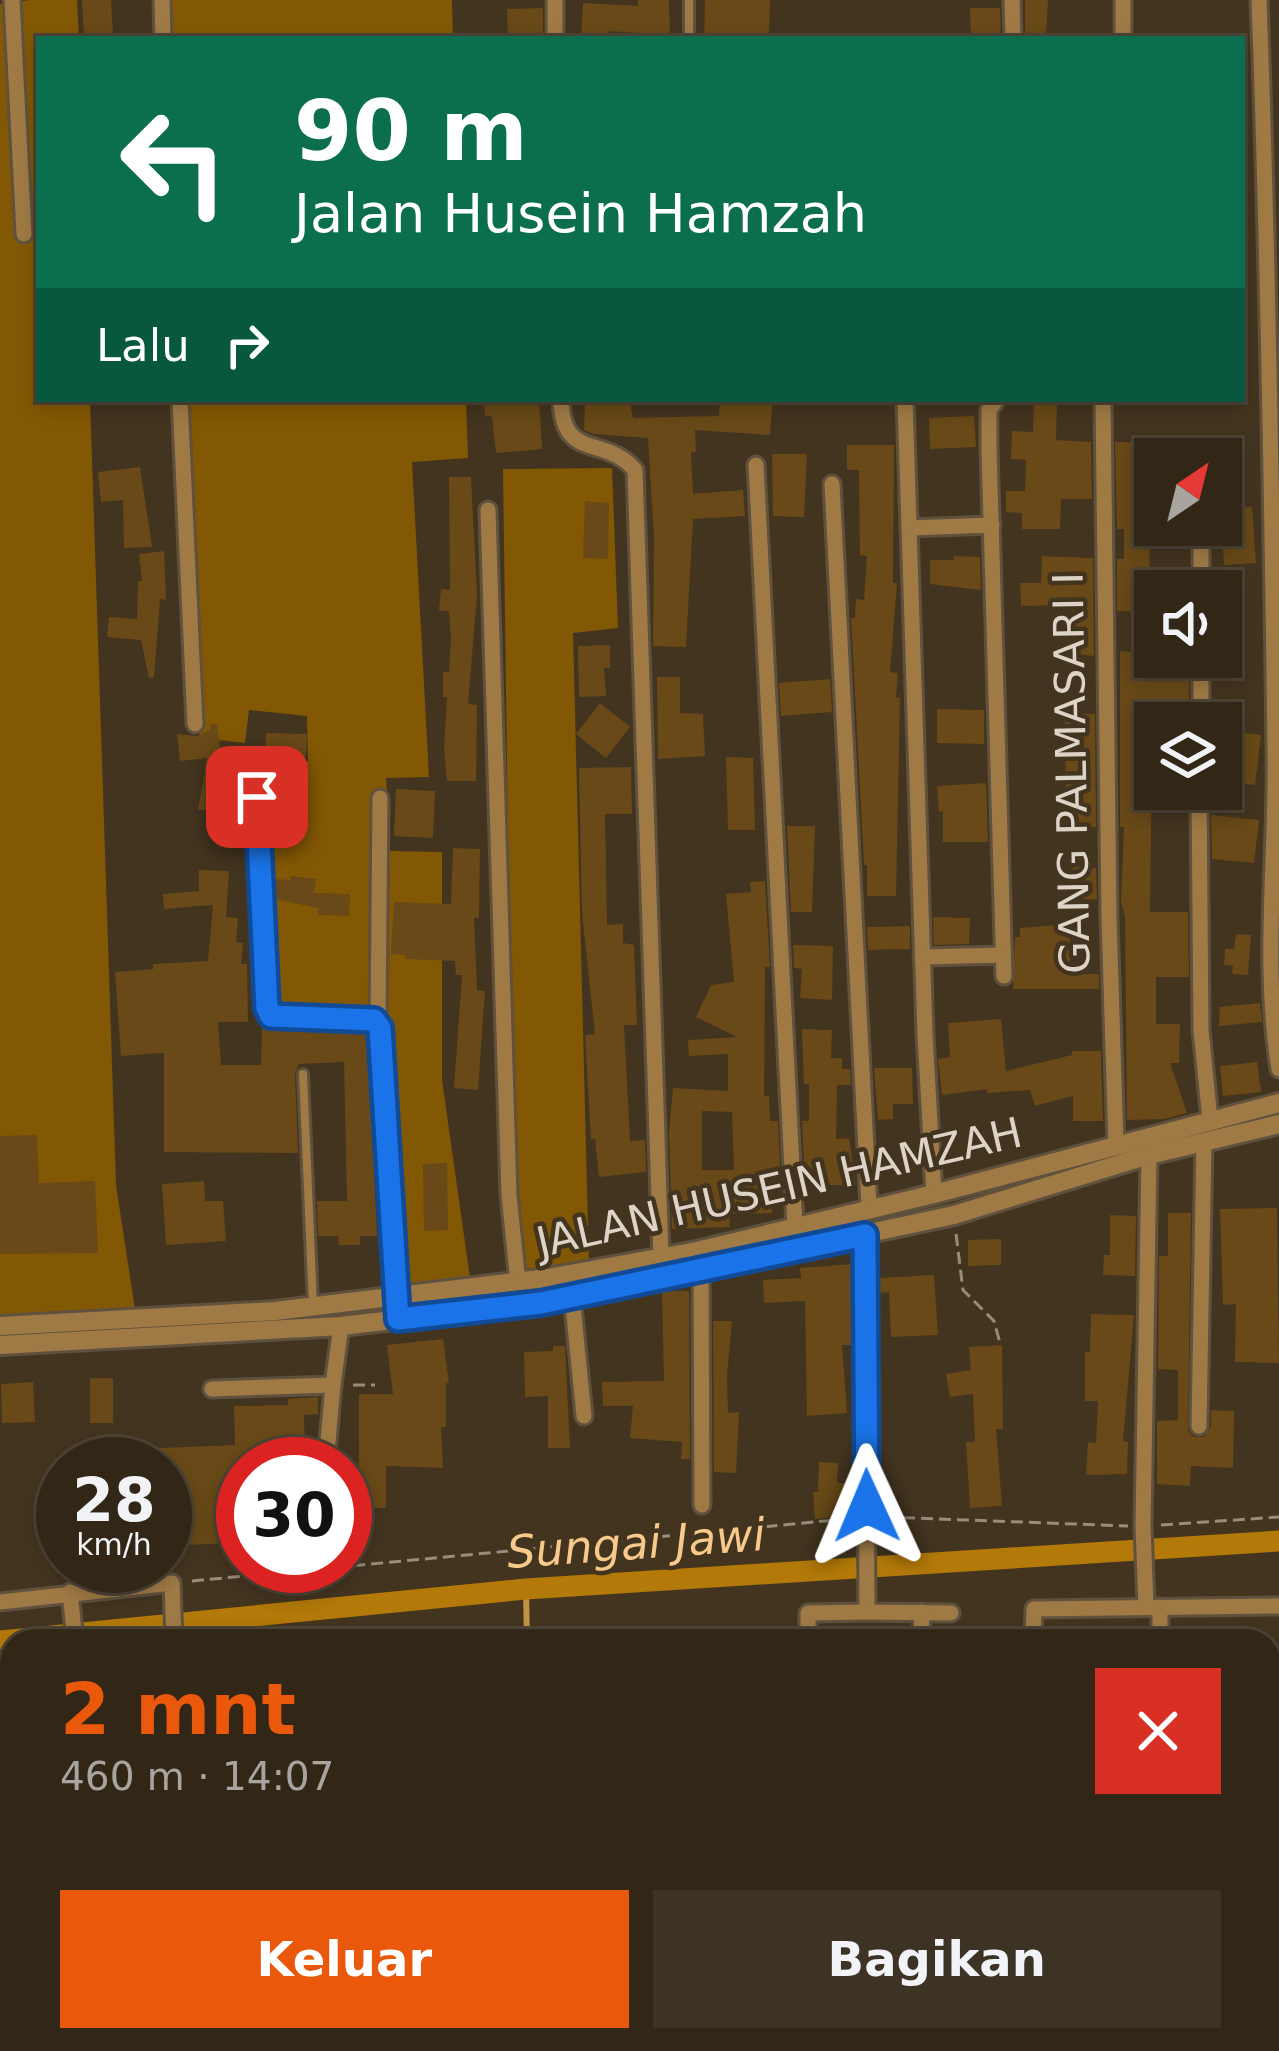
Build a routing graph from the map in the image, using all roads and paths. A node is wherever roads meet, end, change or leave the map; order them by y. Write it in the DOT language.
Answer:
graph roads {
  1 [pos="12,0"];
  2 [pos="162,0"];
  3 [pos="555,0"];
  4 [pos="689,0"];
  5 [pos="1012,0"];
  6 [pos="1123,0"];
  7 [pos="1259,0"];
  8 [pos="164,36"];
  9 [pos="555,36"];
  10 [pos="689,36"];
  11 [pos="1013,36"];
  12 [pos="1123,36"];
  13 [pos="24,234"];
  14 [pos="180,402"];
  15 [pos="561,402"];
  16 [pos="905,402"];
  17 [pos="995,402"];
  18 [pos="1103,402"];
  19 [pos="756,465"];
  20 [pos="832,484"];
  21 [pos="488,510"];
  22 [pos="992,525"];
  23 [pos="909,528"];
  24 [pos="195,724"];
  25 [pos="257,797"];
  26 [pos="380,798"];
  27 [pos="1199,810"];
  28 [pos="1003,956"];
  29 [pos="922,957"];
  30 [pos="1004,976"];
  31 [pos="379,1024"];
  32 [pos="1279,1069"];
  33 [pos="303,1074"];
  34 [pos="1279,1103"];
  35 [pos="1210,1120"];
  36 [pos="1279,1124"];
  37 [pos="1204,1141"];
  38 [pos="1116,1146"];
  39 [pos="1150,1155"];
  40 [pos="959,1188"];
  41 [pos="934,1194"];
  42 [pos="869,1207"];
  43 [pos="959,1213"];
  44 [pos="794,1226"];
  45 [pos="865,1235"];
  46 [pos="661,1257"];
  47 [pos="701,1270"];
  48 [pos="518,1282"];
  49 [pos="572,1296"];
  50 [pos="396,1297"];
  51 [pos="313,1306"];
  52 [pos="398,1319"];
  53 [pos="0,1326"];
  54 [pos="341,1326"];
  55 [pos="1000,1342"];
  56 [pos="0,1345"];
  57 [pos="333,1385"];
  58 [pos="375,1385"];
  59 [pos="212,1389"];
  60 [pos="584,1416"];
  61 [pos="1199,1426"];
  62 [pos="328,1437"];
  63 [pos="703,1504"];
  64 [pos="866,1517"];
  65 [pos="1279,1517"];
  66 [pos="1144,1533"];
  67 [pos="192,1587"];
  68 [pos="135,1593"];
  69 [pos="172,1593"];
  70 [pos="71,1600"];
  71 [pos="0,1602"];
  72 [pos="1279,1606"];
  73 [pos="1153,1607"];
  74 [pos="867,1612"];
  75 [pos="922,1612"];
  76 [pos="951,1613"];
  77 [pos="74,1629"];
  78 [pos="174,1629"];
  79 [pos="808,1629"];
  80 [pos="922,1629"];
  81 [pos="1033,1629"];
  82 [pos="1158,1629"];
  1 -- 13 [label="street"];
  2 -- 8 [label="street"];
  3 -- 9 [label="street"];
  4 -- 10 [label="lane"];
  5 -- 11 [label="street"];
  6 -- 12 [label="street"];
  7 -- 32 [label="street"];
  14 -- 24 [label="street"];
  15 -- 46 [label="street"];
  16 -- 23 [label="street"];
  17 -- 22 [label="street"];
  18 -- 38 [label="street, GANG PALMASARI I"];
  19 -- 44 [label="street"];
  20 -- 42 [label="street"];
  21 -- 48 [label="street"];
  22 -- 23 [label="street"];
  22 -- 28 [label="street"];
  23 -- 29 [label="street"];
  25 -- 31 [label="street"];
  26 -- 31 [label="street"];
  27 -- 35 [label="street"];
  28 -- 29 [label="street"];
  28 -- 30 [label="street"];
  29 -- 41 [label="street"];
  31 -- 50 [label="street"];
  33 -- 51 [label="lane"];
  34 -- 35 [label="street, JALAN HUSEIN HAMZAH"];
  35 -- 38 [label="street, JALAN HUSEIN HAMZAH"];
  36 -- 37 [label="street, JALAN HUSEIN HAMZAH"];
  37 -- 39 [label="street, JALAN HUSEIN HAMZAH"];
  37 -- 61 [label="street"];
  38 -- 40 [label="street, JALAN HUSEIN HAMZAH"];
  39 -- 43 [label="street, JALAN HUSEIN HAMZAH"];
  39 -- 66 [label="street"];
  40 -- 41 [label="street, JALAN HUSEIN HAMZAH"];
  40 -- 43 [label="street"];
  41 -- 42 [label="street, JALAN HUSEIN HAMZAH"];
  42 -- 44 [label="street, JALAN HUSEIN HAMZAH"];
  43 -- 45 [label="street, JALAN HUSEIN HAMZAH"];
  43 -- 55 [label="path"];
  44 -- 46 [label="street, JALAN HUSEIN HAMZAH"];
  45 -- 47 [label="street, JALAN HUSEIN HAMZAH"];
  45 -- 64 [label="street"];
  46 -- 48 [label="street, JALAN HUSEIN HAMZAH"];
  47 -- 49 [label="street, JALAN HUSEIN HAMZAH"];
  47 -- 63 [label="street"];
  48 -- 50 [label="street, JALAN HUSEIN HAMZAH"];
  49 -- 52 [label="street, JALAN HUSEIN HAMZAH"];
  49 -- 60 [label="street"];
  50 -- 51 [label="street, JALAN HUSEIN HAMZAH"];
  50 -- 52 [label="street"];
  51 -- 53 [label="street, JALAN HUSEIN HAMZAH"];
  52 -- 54 [label="street, JALAN HUSEIN HAMZAH"];
  54 -- 56 [label="street, JALAN HUSEIN HAMZAH"];
  54 -- 57 [label="street"];
  57 -- 58 [label="path"];
  57 -- 59 [label="street"];
  57 -- 62 [label="street"];
  64 -- 66 [label="path"];
  64 -- 67 [label="path"];
  64 -- 74 [label="street"];
  65 -- 66 [label="path"];
  66 -- 73 [label="street"];
  68 -- 70 [label="street"];
  69 -- 78 [label="street"];
  70 -- 71 [label="street"];
  70 -- 77 [label="street"];
  72 -- 73 [label="street"];
  73 -- 81 [label="street"];
  73 -- 82 [label="street"];
  74 -- 75 [label="street"];
  74 -- 79 [label="street"];
  75 -- 76 [label="street"];
  75 -- 80 [label="street"];
}
